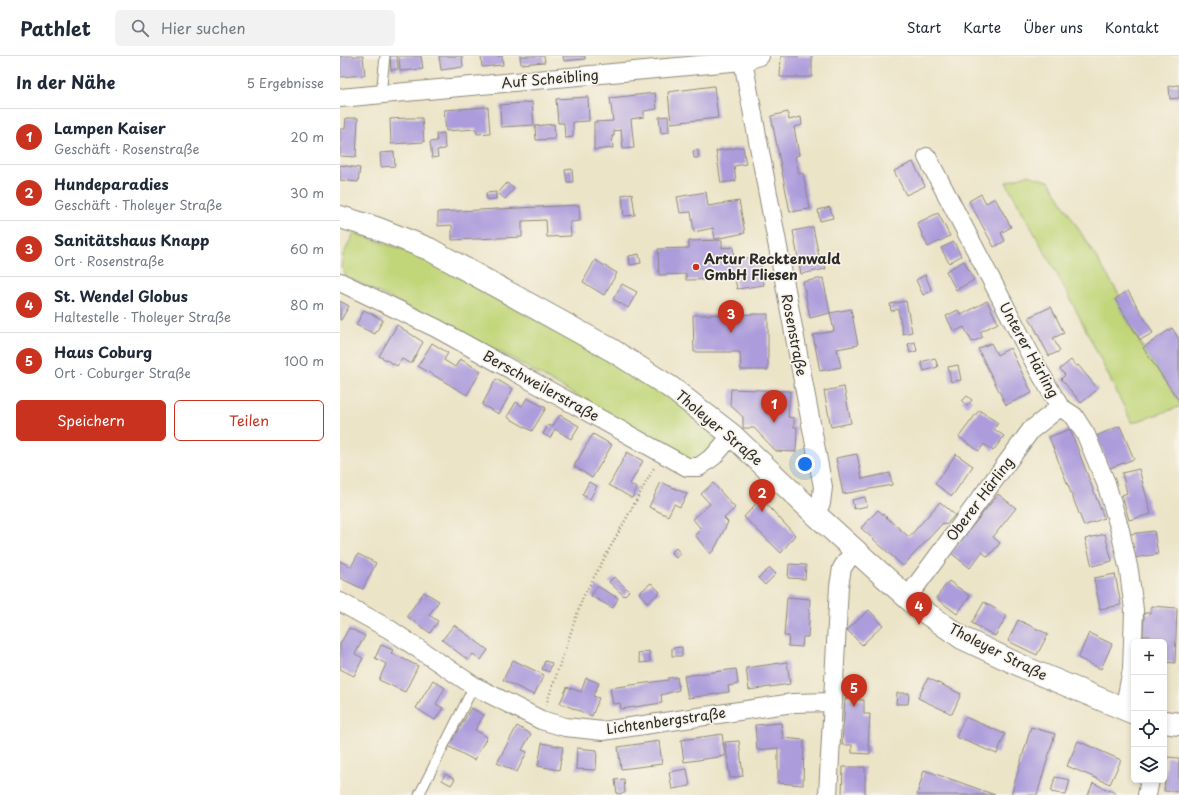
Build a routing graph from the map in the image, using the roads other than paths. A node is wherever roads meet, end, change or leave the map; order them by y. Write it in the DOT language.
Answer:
graph roads {
  1 [pos="386,56"];
  2 [pos="760,56"];
  3 [pos="743,61"];
  4 [pos="381,94"];
  5 [pos="340,98"];
  6 [pos="927,157"];
  7 [pos="340,218"];
  8 [pos="340,282"];
  9 [pos="1060,407"];
  10 [pos="732,435"];
  11 [pos="815,514"];
  12 [pos="855,549"];
  13 [pos="907,598"];
  14 [pos="340,602"];
  15 [pos="474,686"];
  16 [pos="833,702"];
  17 [pos="1129,712"];
  18 [pos="1167,722"];
  19 [pos="1179,724"];
  20 [pos="1149,783"];
  21 [pos="419,795"];
  22 [pos="828,795"];
  23 [pos="1147,795"];
  1 -- 4 [label="lane"];
  2 -- 3 [label="street, Auf Scheibling"];
  3 -- 4 [label="street, Auf Scheibling"];
  3 -- 11 [label="street, Rosenstraße"];
  4 -- 5 [label="street, Auf Scheibling"];
  6 -- 9 [label="street, Unterer Härling"];
  7 -- 10 [label="main road, Tholeyer Straße"];
  8 -- 10 [label="street, Berschweilerstraße"];
  9 -- 13 [label="street, Oberer Härling"];
  9 -- 17 [label="street, Unterer Härling"];
  10 -- 11 [label="main road, Tholeyer Straße"];
  11 -- 12 [label="main road, Tholeyer Straße"];
  12 -- 13 [label="main road, Tholeyer Straße"];
  12 -- 16 [label="street"];
  13 -- 17 [label="main road, Tholeyer Straße"];
  14 -- 15 [label="street, Lichtenbergstraße"];
  15 -- 16 [label="street, Lichtenbergstraße"];
  15 -- 21 [label="lane"];
  16 -- 22 [label="street"];
  18 -- 19 [label="main road"];
  20 -- 23 [label="street"];
}
